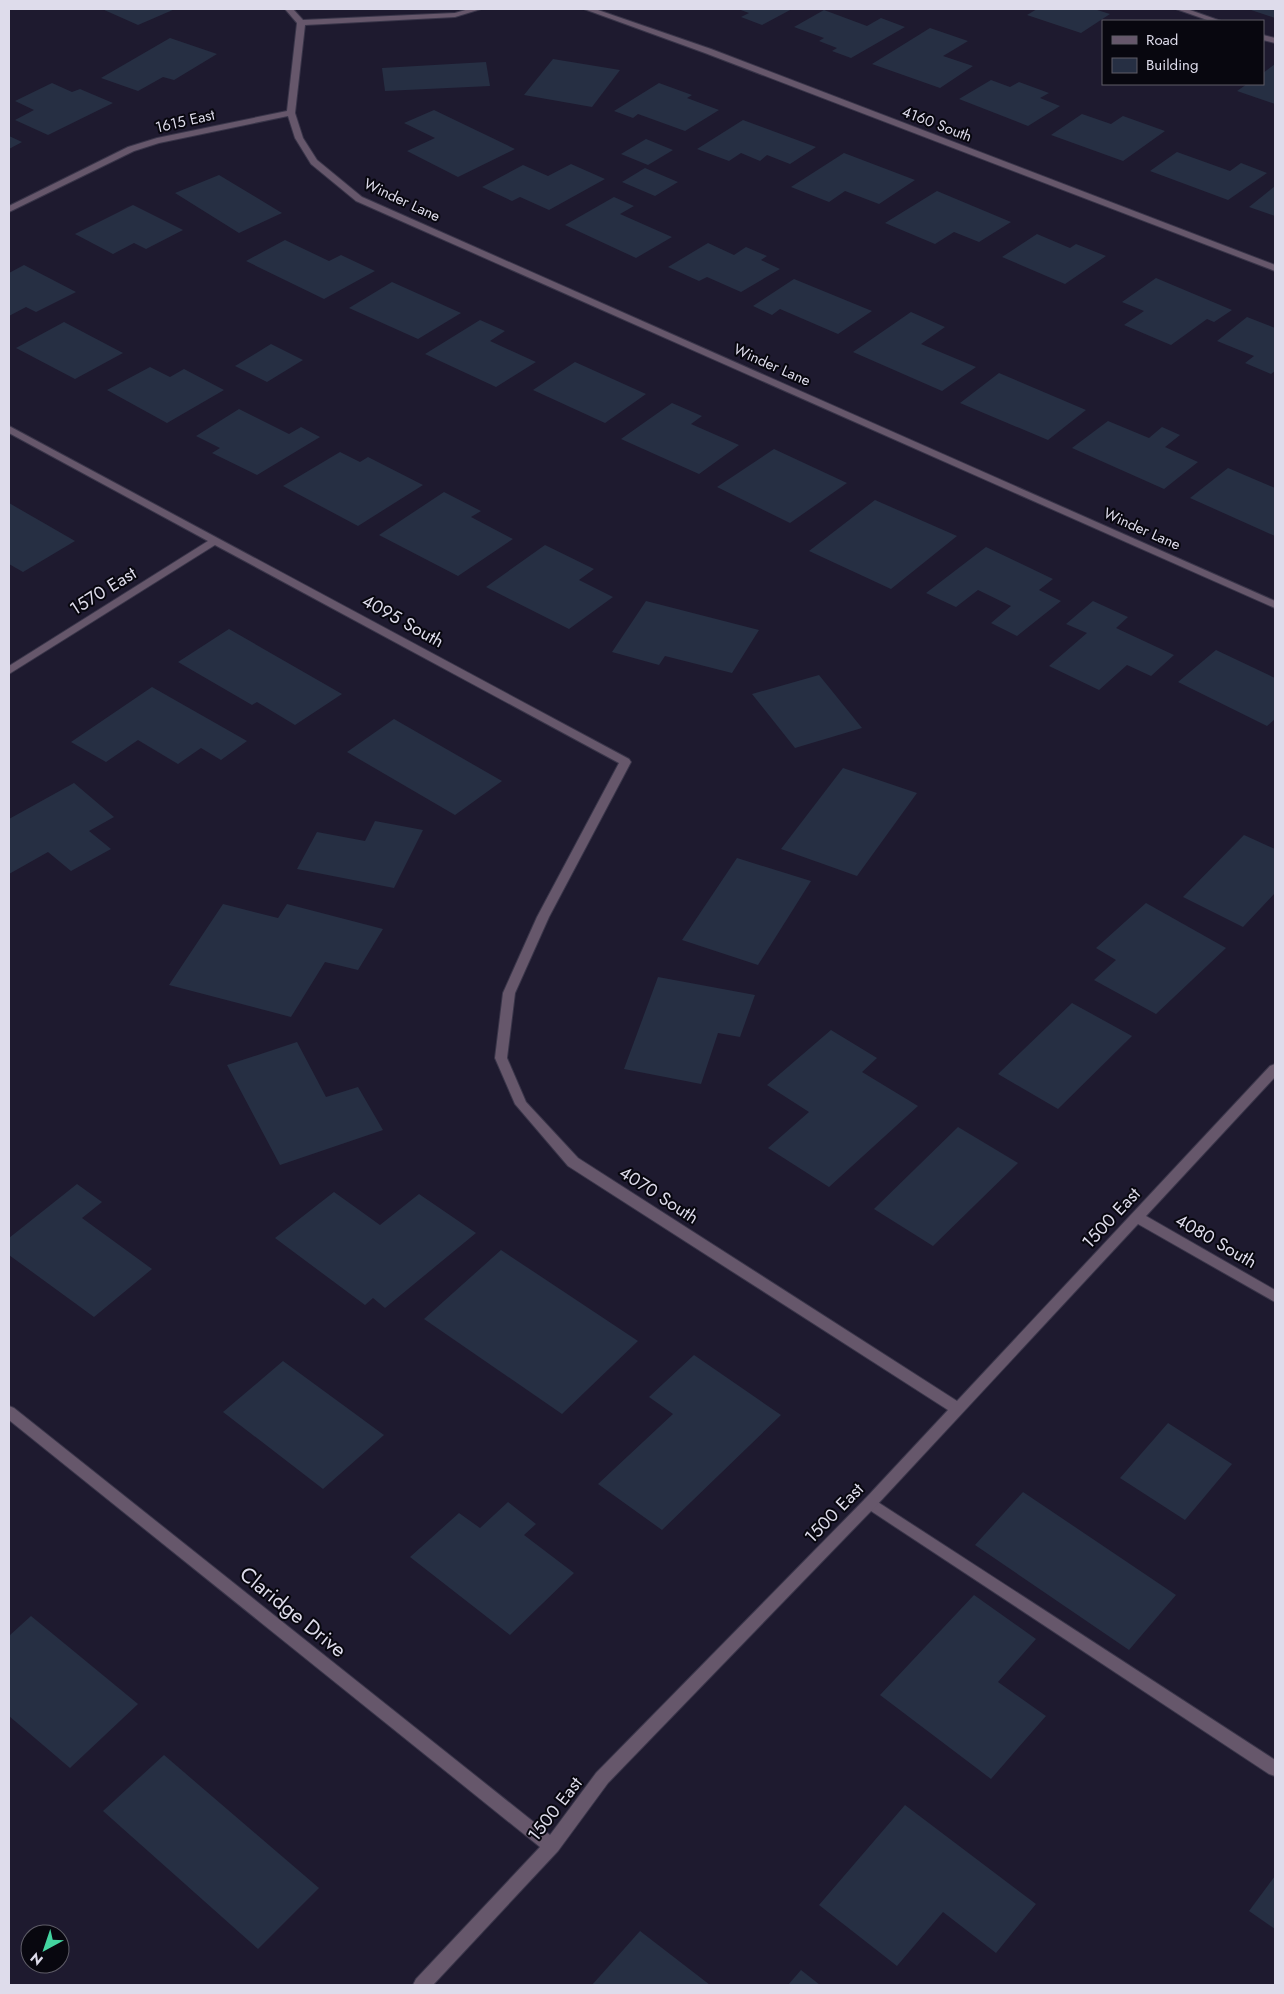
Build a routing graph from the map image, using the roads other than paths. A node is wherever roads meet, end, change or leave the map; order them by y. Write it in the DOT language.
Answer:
graph roads {
  1 [pos="288,9"];
  2 [pos="477,9"];
  3 [pos="588,9"];
  4 [pos="1180,9"];
  5 [pos="1214,20"];
  6 [pos="301,23"];
  7 [pos="291,113"];
  8 [pos="9,209"];
  9 [pos="1275,268"];
  10 [pos="9,429"];
  11 [pos="216,540"];
  12 [pos="1275,605"];
  13 [pos="9,671"];
  14 [pos="543,917"];
  15 [pos="1275,1069"];
  16 [pos="1138,1218"];
  17 [pos="1275,1297"];
  18 [pos="958,1409"];
  19 [pos="9,1412"];
  20 [pos="870,1503"];
  21 [pos="1275,1769"];
  22 [pos="552,1846"];
  23 [pos="422,1985"];
  1 -- 6 [label="street"];
  2 -- 6 [label="street"];
  3 -- 9 [label="street, 4160 South"];
  4 -- 5 [label="street"];
  6 -- 7 [label="street"];
  7 -- 8 [label="street, 1615 East"];
  7 -- 12 [label="street, Winder Lane"];
  10 -- 11 [label="street, 4095 South"];
  11 -- 13 [label="street, 1570 East"];
  11 -- 14 [label="street, 4095 South"];
  14 -- 18 [label="street, 4070 South"];
  15 -- 16 [label="street, 1500 East"];
  16 -- 17 [label="street, 4080 South"];
  16 -- 18 [label="street, 1500 East"];
  18 -- 20 [label="street, 1500 East"];
  19 -- 22 [label="street, Claridge Drive"];
  20 -- 21 [label="street"];
  20 -- 22 [label="street, 1500 East"];
  22 -- 23 [label="street, 1500 East"];
}
